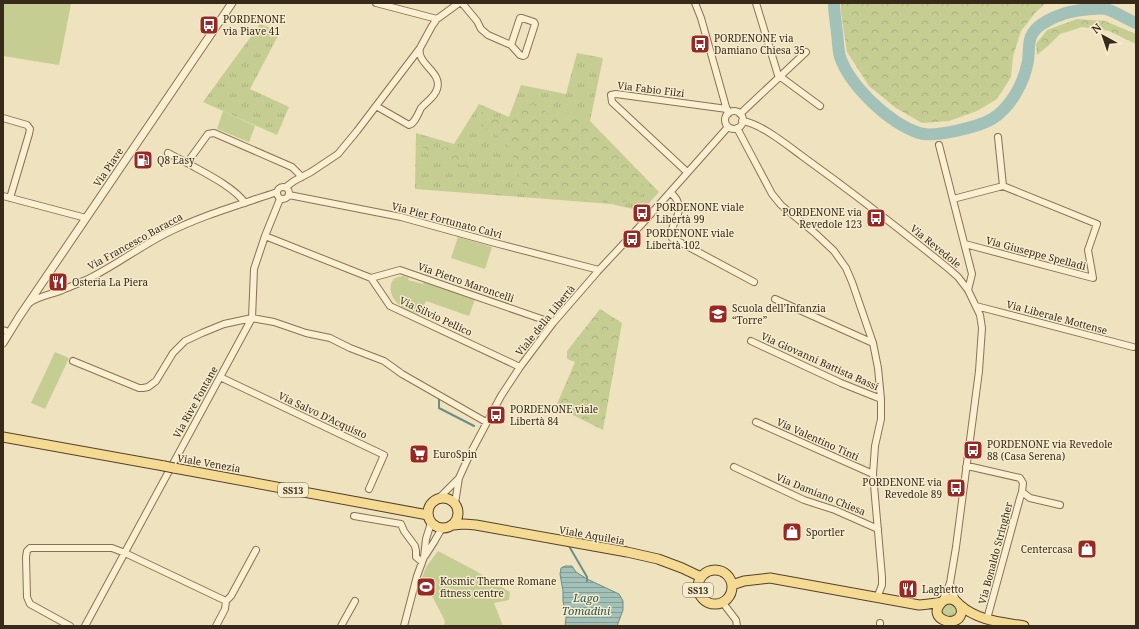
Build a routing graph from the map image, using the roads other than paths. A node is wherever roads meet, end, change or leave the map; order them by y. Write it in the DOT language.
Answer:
graph roads {
  1 [pos="232,3"];
  2 [pos="376,3"];
  3 [pos="461,3"];
  4 [pos="695,3"];
  5 [pos="756,3"];
  6 [pos="437,19"];
  7 [pos="511,45"];
  8 [pos="420,48"];
  9 [pos="806,52"];
  10 [pos="780,76"];
  11 [pos="376,106"];
  12 [pos="820,106"];
  13 [pos="728,111"];
  14 [pos="3,118"];
  15 [pos="741,118"];
  16 [pos="728,126"];
  17 [pos="737,128"];
  18 [pos="998,136"];
  19 [pos="939,145"];
  20 [pos="168,154"];
  21 [pos="187,163"];
  22 [pos="687,172"];
  23 [pos="302,177"];
  24 [pos="1004,186"];
  25 [pos="286,188"];
  26 [pos="277,192"];
  27 [pos="670,192"];
  28 [pos="289,195"];
  29 [pos="3,196"];
  30 [pos="10,198"];
  31 [pos="280,198"];
  32 [pos="953,199"];
  33 [pos="245,203"];
  34 [pos="86,218"];
  35 [pos="265,236"];
  36 [pos="965,244"];
  37 [pos="599,270"];
  38 [pos="371,278"];
  39 [pos="754,282"];
  40 [pos="968,290"];
  41 [pos="775,299"];
  42 [pos="28,304"];
  43 [pos="976,306"];
  44 [pos="252,318"];
  45 [pos="554,323"];
  46 [pos="6,331"];
  47 [pos="751,341"];
  48 [pos="3,343"];
  49 [pos="873,343"];
  50 [pos="1133,347"];
  51 [pos="73,361"];
  52 [pos="520,367"];
  53 [pos="220,377"];
  54 [pos="881,399"];
  55 [pos="486,422"];
  56 [pos="756,422"];
  57 [pos="3,437"];
  58 [pos="734,467"];
  59 [pos="966,467"];
  60 [pos="873,474"];
  61 [pos="459,478"];
  62 [pos="369,489"];
  63 [pos="1022,492"];
  64 [pos="439,498"];
  65 [pos="1060,505"];
  66 [pos="430,506"];
  67 [pos="456,506"];
  68 [pos="411,511"];
  69 [pos="354,516"];
  70 [pos="430,519"];
  71 [pos="453,525"];
  72 [pos="476,525"];
  73 [pos="442,528"];
  74 [pos="878,528"];
  75 [pos="256,550"];
  76 [pos="124,553"];
  77 [pos="423,559"];
  78 [pos="701,577"];
  79 [pos="950,583"];
  80 [pos="732,584"];
  81 [pos="877,598"];
  82 [pos="226,601"];
  83 [pos="355,601"];
  84 [pos="942,602"];
  85 [pos="723,603"];
  86 [pos="959,604"];
  87 [pos="919,605"];
  88 [pos="983,618"];
  89 [pos="940,621"];
  90 [pos="954,623"];
  91 [pos="1006,624"];
  92 [pos="70,626"];
  93 [pos="85,626"];
  94 [pos="216,626"];
  95 [pos="341,626"];
  96 [pos="404,626"];
  97 [pos="737,626"];
  98 [pos="1024,626"];
  1 -- 34 [label="street, Via Piave"];
  2 -- 6 [label="street"];
  3 -- 6 [label="street"];
  3 -- 7 [label="street"];
  4 -- 13 [label="street"];
  5 -- 10 [label="street"];
  6 -- 8 [label="street"];
  7 -- 7 [label="street"];
  8 -- 11 [label="street"];
  8 -- 11 [label="street"];
  9 -- 10 [label="street"];
  10 -- 12 [label="street"];
  10 -- 15 [label="street"];
  11 -- 23 [label="street"];
  13 -- 15 [label="street"];
  13 -- 16 [label="street"];
  13 -- 22 [label="street, Via Fabio Filzi"];
  14 -- 30 [label="street"];
  15 -- 17 [label="street"];
  15 -- 40 [label="street, Via Revedole"];
  16 -- 17 [label="street"];
  16 -- 22 [label="street, Viale della Libertà"];
  17 -- 49 [label="street, Via Damiano Chiesa"];
  18 -- 24 [label="street"];
  19 -- 32 [label="street"];
  20 -- 21 [label="street"];
  21 -- 23 [label="street"];
  21 -- 33 [label="street"];
  22 -- 27 [label="street, Viale della Libertà"];
  23 -- 25 [label="street"];
  24 -- 32 [label="street"];
  24 -- 36 [label="street, Via Giuseppe Spelladi"];
  25 -- 26 [label="street"];
  25 -- 28 [label="street"];
  26 -- 31 [label="street"];
  26 -- 33 [label="street, Via Francesco Baracca"];
  27 -- 37 [label="street, Viale della Libertà"];
  27 -- 39 [label="street"];
  28 -- 31 [label="street"];
  28 -- 37 [label="street, Via Pier Fortunato Calvi"];
  29 -- 30 [label="street"];
  30 -- 34 [label="street"];
  31 -- 35 [label="street, Via Rive Fontane"];
  32 -- 36 [label="street"];
  33 -- 42 [label="street, Via Francesco Baracca"];
  34 -- 42 [label="street, Via Piave"];
  35 -- 38 [label="street"];
  35 -- 44 [label="street, Via Rive Fontane"];
  36 -- 40 [label="street"];
  37 -- 45 [label="street, Viale della Libertà"];
  38 -- 45 [label="street, Via Pietro Maroncelli"];
  38 -- 52 [label="street, Via Silvio Pellico"];
  40 -- 43 [label="street, Via Revedole"];
  41 -- 49 [label="street"];
  42 -- 46 [label="street, Via Piave"];
  43 -- 50 [label="street, Via Liberale Mottense"];
  43 -- 59 [label="street, Via Revedole"];
  44 -- 51 [label="street"];
  44 -- 53 [label="street, Via Rive Fontane"];
  44 -- 55 [label="street"];
  45 -- 52 [label="street, Viale della Libertà"];
  46 -- 48 [label="street, Via Piave"];
  47 -- 54 [label="street, Via Giovanni Battista Bassi"];
  49 -- 54 [label="street, Via Damiano Chiesa"];
  52 -- 55 [label="street, Viale della Libertà"];
  53 -- 62 [label="street, Via Salvo D'Acquisto"];
  53 -- 76 [label="street, Via Rive Fontane"];
  54 -- 60 [label="street, Via Damiano Chiesa"];
  55 -- 61 [label="street, Viale della Libertà"];
  56 -- 60 [label="street, Via Valentino Tinti"];
  57 -- 68 [label="main road, Viale Venezia / SS13, bridge"];
  58 -- 74 [label="street, Via Damiano Chiesa"];
  59 -- 63 [label="street, Via Bonaldo Stringher"];
  59 -- 79 [label="street, Via Revedole"];
  60 -- 74 [label="street, Via Damiano Chiesa"];
  61 -- 64 [label="street, Viale della Libertà"];
  61 -- 67 [label="street, Viale della Libertà"];
  63 -- 65 [label="street, Via Bonaldo Stringher"];
  63 -- 88 [label="street, Via Bonaldo Stringher"];
  64 -- 66 [label="main road, SS13"];
  64 -- 67 [label="main road"];
  66 -- 68 [label="main road, Viale Venezia / SS13"];
  66 -- 70 [label="main road"];
  67 -- 71 [label="main road"];
  67 -- 72 [label="main road"];
  68 -- 70 [label="main road, Viale Venezia / SS13"];
  69 -- 77 [label="street"];
  70 -- 73 [label="main road, SS13"];
  70 -- 77 [label="street"];
  71 -- 72 [label="main road, Viale Aquileia / SS13"];
  71 -- 73 [label="main road, Viale Aquileia / SS13"];
  72 -- 78 [label="main road, Viale Aquileia / SS13"];
  73 -- 77 [label="street"];
  74 -- 81 [label="street, Via Damiano Chiesa"];
  75 -- 82 [label="street"];
  76 -- 82 [label="street"];
  76 -- 92 [label="street"];
  76 -- 93 [label="street, Via Rive Fontane"];
  77 -- 96 [label="street"];
  78 -- 80 [label="main road, SS13"];
  78 -- 85 [label="main road, SS13"];
  79 -- 84 [label="street, Via Revedole"];
  79 -- 86 [label="street, Via Revedole"];
  80 -- 81 [label="main road"];
  80 -- 85 [label="main road, SS13"];
  81 -- 87 [label="main road"];
  82 -- 94 [label="street"];
  83 -- 95 [label="street"];
  84 -- 86 [label="main road"];
  84 -- 87 [label="main road"];
  84 -- 89 [label="main road"];
  85 -- 97 [label="street"];
  86 -- 88 [label="main road"];
  86 -- 90 [label="main road"];
  87 -- 89 [label="main road"];
  88 -- 90 [label="main road"];
  88 -- 91 [label="main road"];
  89 -- 90 [label="main road"];
  91 -- 98 [label="main road"];
}
